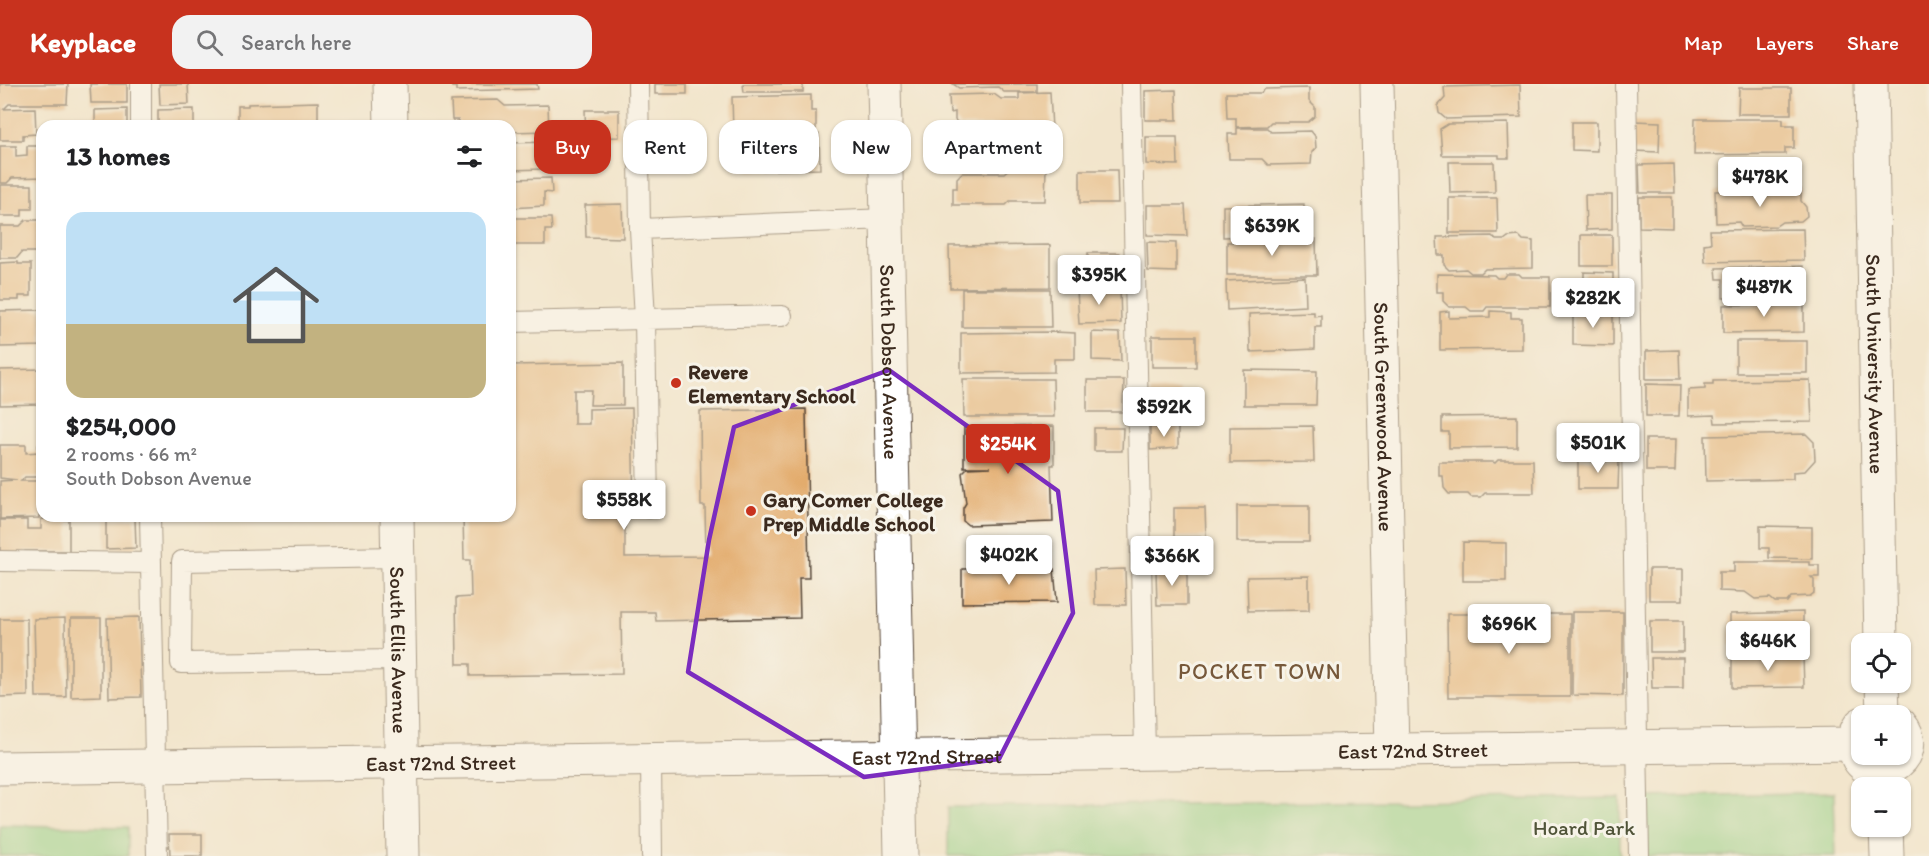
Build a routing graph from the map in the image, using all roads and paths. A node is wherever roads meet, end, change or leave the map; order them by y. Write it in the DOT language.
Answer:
graph roads {
  1 [pos="141,84"];
  2 [pos="390,84"];
  3 [pos="638,84"];
  4 [pos="884,84"];
  5 [pos="1131,84"];
  6 [pos="1377,84"];
  7 [pos="1626,84"];
  8 [pos="1871,84"];
  9 [pos="141,120"];
  10 [pos="391,120"];
  11 [pos="887,219"];
  12 [pos="640,229"];
  13 [pos="782,316"];
  14 [pos="645,319"];
  15 [pos="516,322"];
  16 [pos="648,508"];
  17 [pos="150,522"];
  18 [pos="398,522"];
  19 [pos="398,557"];
  20 [pos="0,561"];
  21 [pos="151,563"];
  22 [pos="1881,633"];
  23 [pos="400,660"];
  24 [pos="1851,734"];
  25 [pos="1913,736"];
  26 [pos="1637,746"];
  27 [pos="1392,750"];
  28 [pos="1145,753"];
  29 [pos="900,756"];
  30 [pos="651,759"];
  31 [pos="401,763"];
  32 [pos="1866,765"];
  33 [pos="155,766"];
  34 [pos="0,768"];
  35 [pos="1883,777"];
  36 [pos="1887,777"];
  37 [pos="1886,837"];
  38 [pos="157,856"];
  39 [pos="403,856"];
  40 [pos="652,856"];
  41 [pos="901,856"];
  42 [pos="1639,856"];
  43 [pos="1887,856"];
  1 -- 9 [label="lane"];
  2 -- 10 [label="street"];
  3 -- 12 [label="lane"];
  4 -- 11 [label="street, South Dobson Avenue"];
  5 -- 28 [label="lane"];
  6 -- 27 [label="street, South Greenwood Avenue"];
  7 -- 26 [label="lane"];
  8 -- 22 [label="street, South University Avenue"];
  11 -- 12 [label="lane"];
  11 -- 29 [label="street, South Dobson Avenue"];
  12 -- 14 [label="lane"];
  13 -- 14 [label="lane"];
  14 -- 15 [label="lane"];
  14 -- 16 [label="lane"];
  17 -- 21 [label="lane"];
  18 -- 19 [label="street, South Ellis Avenue"];
  19 -- 23 [label="street, South Ellis Avenue"];
  19 -- 23 [label="lane"];
  20 -- 21 [label="lane"];
  21 -- 33 [label="lane"];
  23 -- 31 [label="street, South Ellis Avenue"];
  24 -- 26 [label="street, East 72nd Street"];
  25 -- 36 [label="street"];
  26 -- 27 [label="street, East 72nd Street"];
  26 -- 42 [label="lane"];
  27 -- 28 [label="street, East 72nd Street"];
  28 -- 29 [label="street, East 72nd Street"];
  29 -- 30 [label="street, East 72nd Street"];
  29 -- 41 [label="street, South Dobson Avenue"];
  30 -- 31 [label="street, East 72nd Street"];
  30 -- 40 [label="lane"];
  31 -- 33 [label="street, East 72nd Street"];
  31 -- 39 [label="street, South Ellis Avenue"];
  32 -- 35 [label="street"];
  33 -- 34 [label="street, East 72nd Street"];
  33 -- 38 [label="lane"];
  37 -- 43 [label="street"];
}
